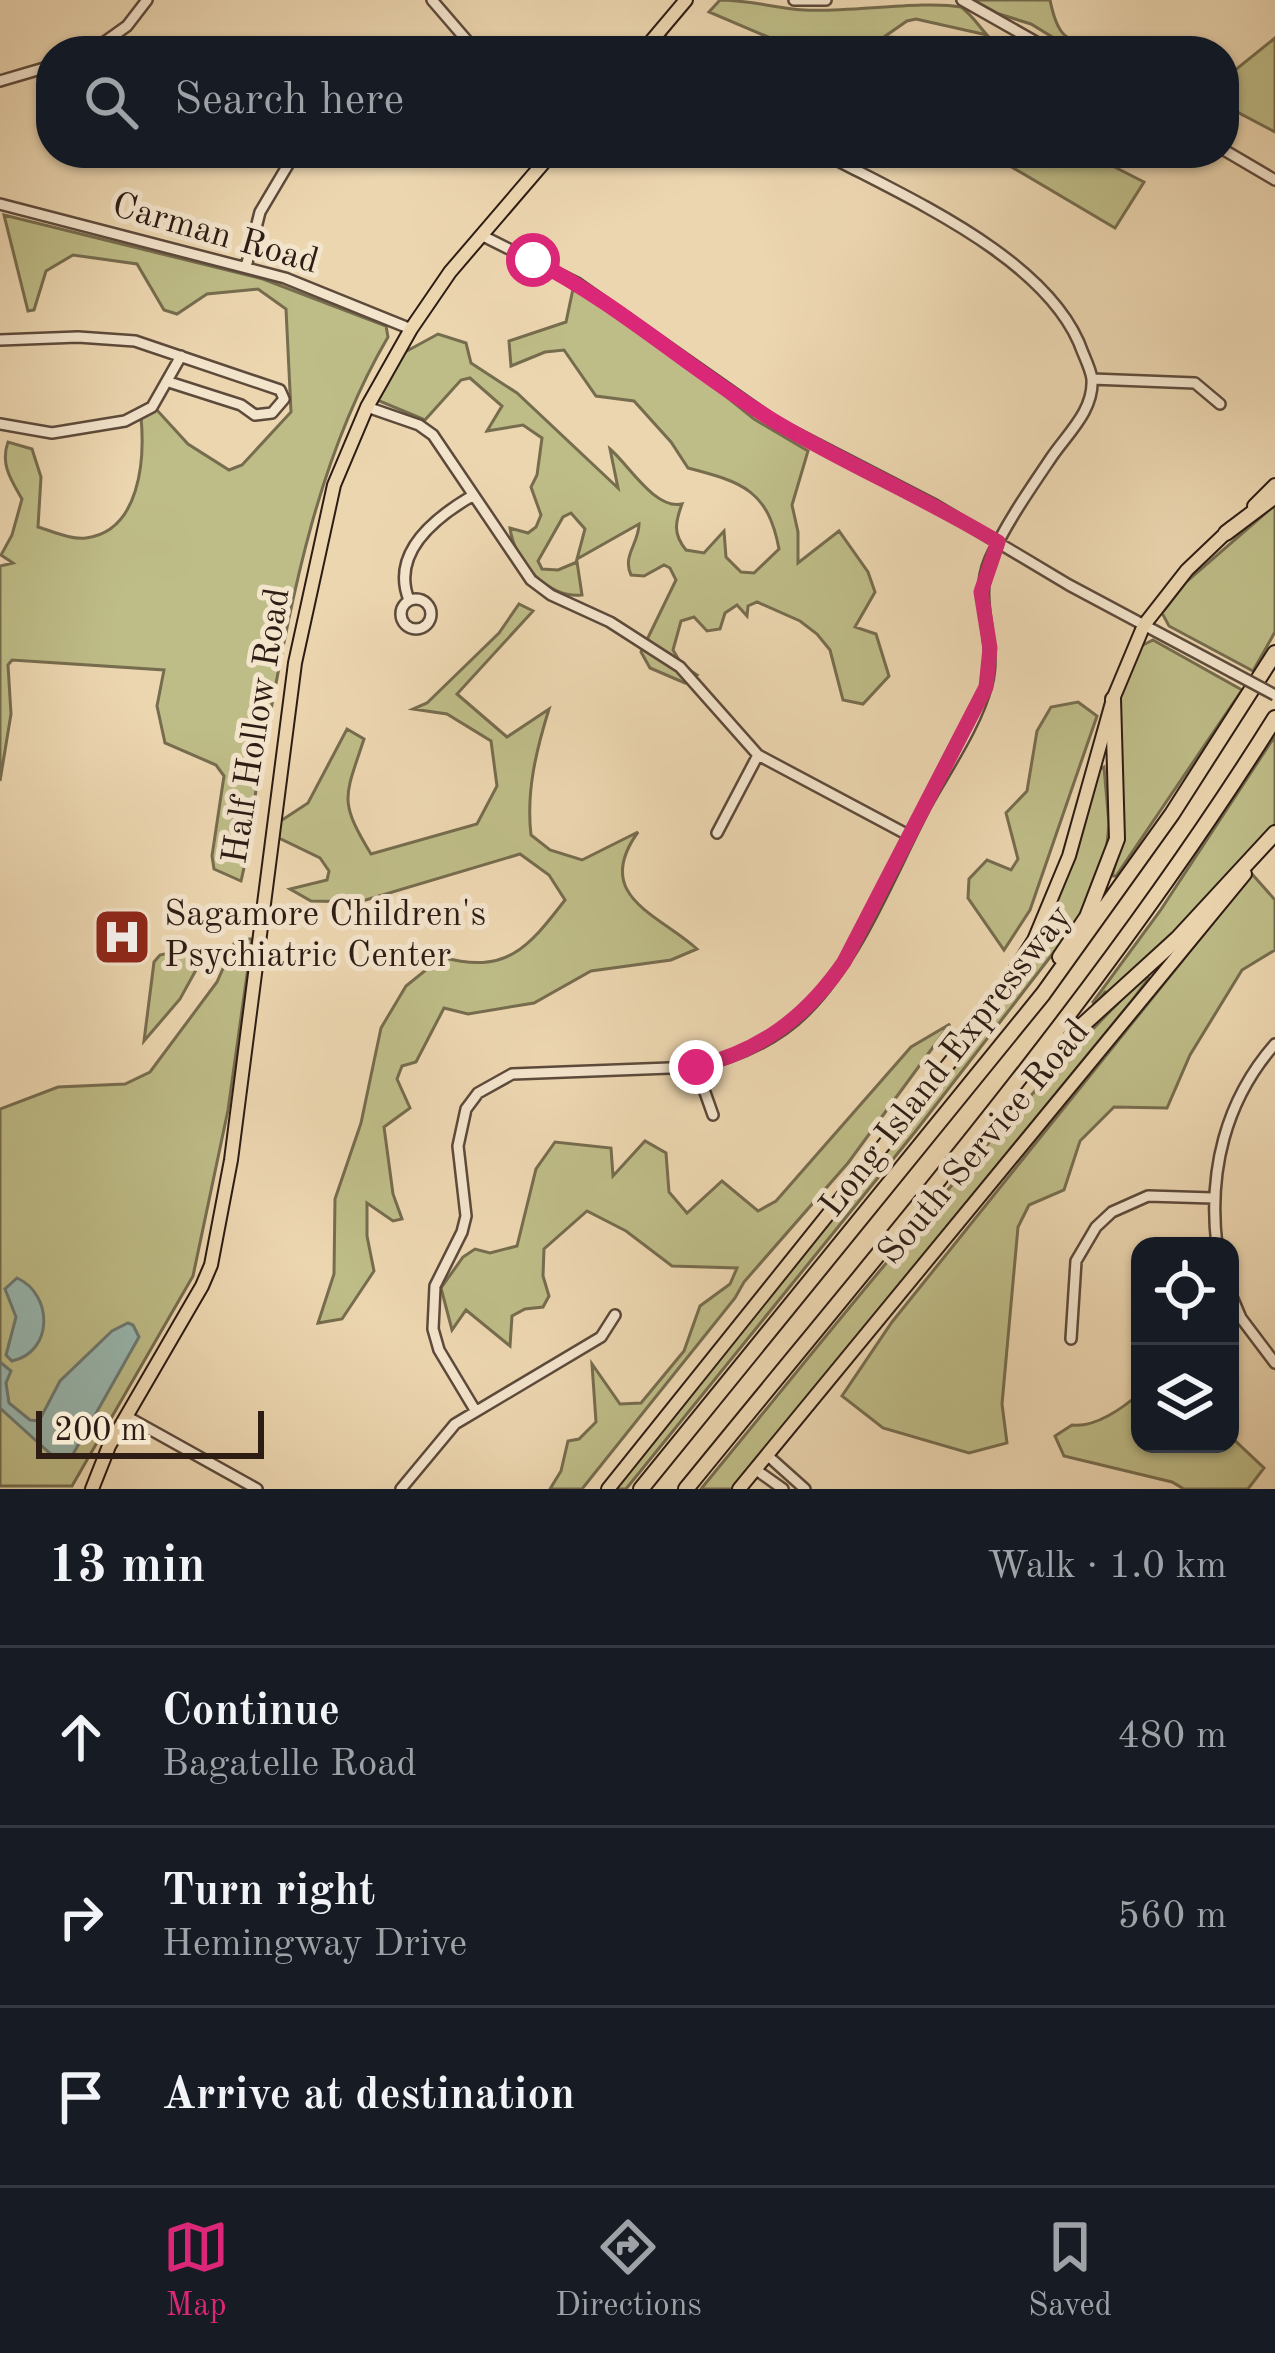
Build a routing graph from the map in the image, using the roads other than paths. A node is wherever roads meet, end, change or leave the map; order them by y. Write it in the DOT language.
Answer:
graph roads {
  1 [pos="148,0"];
  2 [pos="432,0"];
  3 [pos="686,0"];
  4 [pos="794,0"];
  5 [pos="826,0"];
  6 [pos="962,0"];
  7 [pos="113,36"];
  8 [pos="463,36"];
  9 [pos="656,36"];
  10 [pos="1026,36"];
  11 [pos="36,70"];
  12 [pos="0,81"];
  13 [pos="1239,159"];
  14 [pos="286,168"];
  15 [pos="539,168"];
  16 [pos="849,168"];
  17 [pos="1275,179"];
  18 [pos="0,204"];
  19 [pos="481,236"];
  20 [pos="246,267"];
  21 [pos="411,329"];
  22 [pos="0,340"];
  23 [pos="182,356"];
  24 [pos="1092,380"];
  25 [pos="169,382"];
  26 [pos="1220,404"];
  27 [pos="367,406"];
  28 [pos="0,424"];
  29 [pos="1275,485"];
  30 [pos="472,496"];
  31 [pos="1275,496"];
  32 [pos="1226,533"];
  33 [pos="998,542"];
  34 [pos="409,600"];
  35 [pos="1144,625"];
  36 [pos="1275,653"];
  37 [pos="1275,695"];
  38 [pos="1114,700"];
  39 [pos="1275,718"];
  40 [pos="758,754"];
  41 [pos="717,833"];
  42 [pos="1275,833"];
  43 [pos="910,836"];
  44 [pos="1275,1044"];
  45 [pos="696,1067"];
  46 [pos="974,1082"];
  47 [pos="1012,1086"];
  48 [pos="713,1115"];
  49 [pos="1213,1198"];
  50 [pos="1216,1237"];
  51 [pos="1239,1313"];
  52 [pos="615,1315"];
  53 [pos="1071,1339"];
  54 [pos="1275,1363"];
  55 [pos="475,1410"];
  56 [pos="126,1416"];
  57 [pos="767,1455"];
  58 [pos="755,1469"];
  59 [pos="88,1489"];
  60 [pos="256,1489"];
  61 [pos="401,1489"];
  62 [pos="608,1489"];
  63 [pos="641,1489"];
  64 [pos="686,1489"];
  65 [pos="739,1489"];
  66 [pos="783,1489"];
  67 [pos="806,1489"];
  1 -- 7 [label="street"];
  2 -- 8 [label="street"];
  3 -- 9 [label="main road"];
  4 -- 5 [label="street"];
  6 -- 10 [label="street"];
  11 -- 12 [label="street"];
  13 -- 17 [label="street"];
  14 -- 20 [label="street"];
  15 -- 19 [label="main road, Half Hollow Road"];
  16 -- 24 [label="street"];
  18 -- 20 [label="street, Carman Road"];
  19 -- 21 [label="main road, Half Hollow Road"];
  19 -- 33 [label="street"];
  20 -- 21 [label="street, Carman Road"];
  21 -- 27 [label="main road, Half Hollow Road"];
  22 -- 23 [label="street"];
  23 -- 25 [label="street"];
  23 -- 25 [label="street"];
  24 -- 26 [label="street"];
  24 -- 33 [label="street"];
  25 -- 28 [label="street"];
  27 -- 30 [label="street"];
  27 -- 56 [label="main road, Half Hollow Road"];
  29 -- 32 [label="main road"];
  30 -- 34 [label="street"];
  30 -- 40 [label="street"];
  31 -- 32 [label="highway"];
  32 -- 35 [label="main road"];
  33 -- 35 [label="street"];
  33 -- 43 [label="street"];
  35 -- 37 [label="street, bridge"];
  35 -- 38 [label="main road"];
  36 -- 46 [label="highway, Long Island Expressway"];
  38 -- 46 [label="highway"];
  38 -- 62 [label="main road"];
  39 -- 47 [label="highway, Long Island Expressway"];
  40 -- 41 [label="street"];
  40 -- 43 [label="street"];
  42 -- 47 [label="highway"];
  42 -- 57 [label="main road, South Service Road"];
  43 -- 45 [label="street"];
  44 -- 49 [label="street"];
  45 -- 48 [label="street"];
  45 -- 55 [label="street"];
  46 -- 63 [label="highway, Long Island Expressway"];
  47 -- 64 [label="highway, Long Island Expressway"];
  49 -- 50 [label="street"];
  49 -- 53 [label="street"];
  51 -- 54 [label="street"];
  52 -- 55 [label="street"];
  55 -- 61 [label="street"];
  56 -- 59 [label="main road, Half Hollow Road"];
  56 -- 60 [label="street"];
  57 -- 58 [label="main road, South Service Road"];
  57 -- 67 [label="street"];
  58 -- 65 [label="main road, South Service Road"];
  58 -- 66 [label="street"];
}
